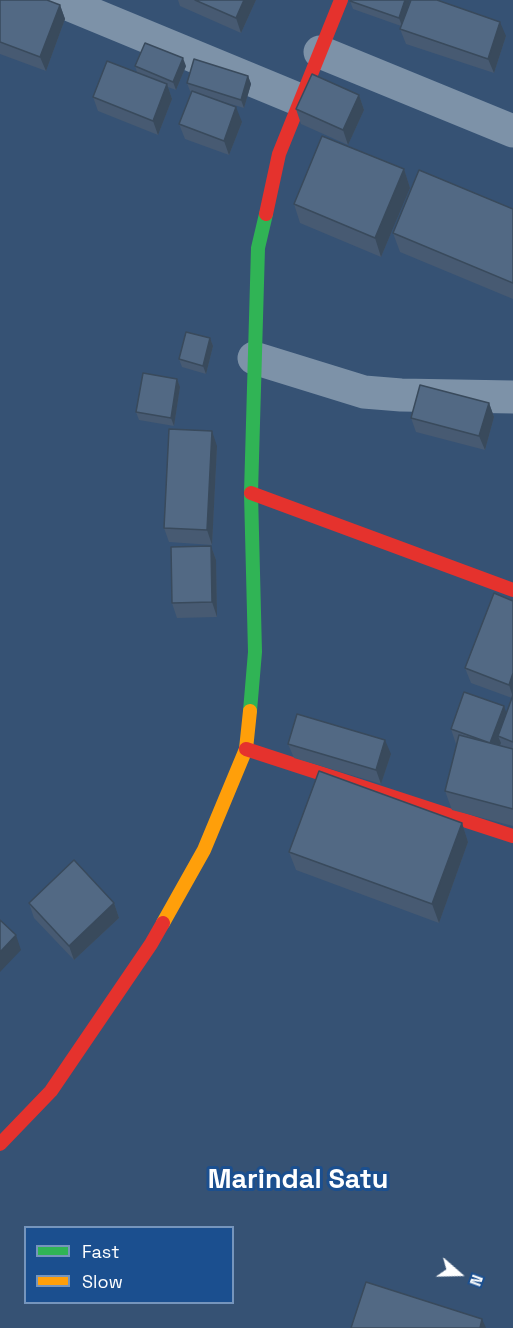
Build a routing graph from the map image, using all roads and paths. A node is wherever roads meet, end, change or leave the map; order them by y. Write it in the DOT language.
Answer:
graph roads {
  1 [pos="58,0"];
  2 [pos="340,0"];
  3 [pos="320,52"];
  4 [pos="300,99"];
  5 [pos="513,131"];
  6 [pos="254,358"];
  7 [pos="513,397"];
  8 [pos="252,493"];
  9 [pos="513,590"];
  10 [pos="246,749"];
  11 [pos="513,836"];
  12 [pos="0,1144"];
  1 -- 4 [label="street"];
  2 -- 3 [label="street"];
  3 -- 4 [label="street"];
  3 -- 5 [label="street"];
  4 -- 6 [label="street"];
  6 -- 7 [label="street"];
  6 -- 8 [label="street"];
  8 -- 9 [label="street"];
  8 -- 10 [label="street"];
  10 -- 11 [label="street"];
  10 -- 12 [label="street"];
}
